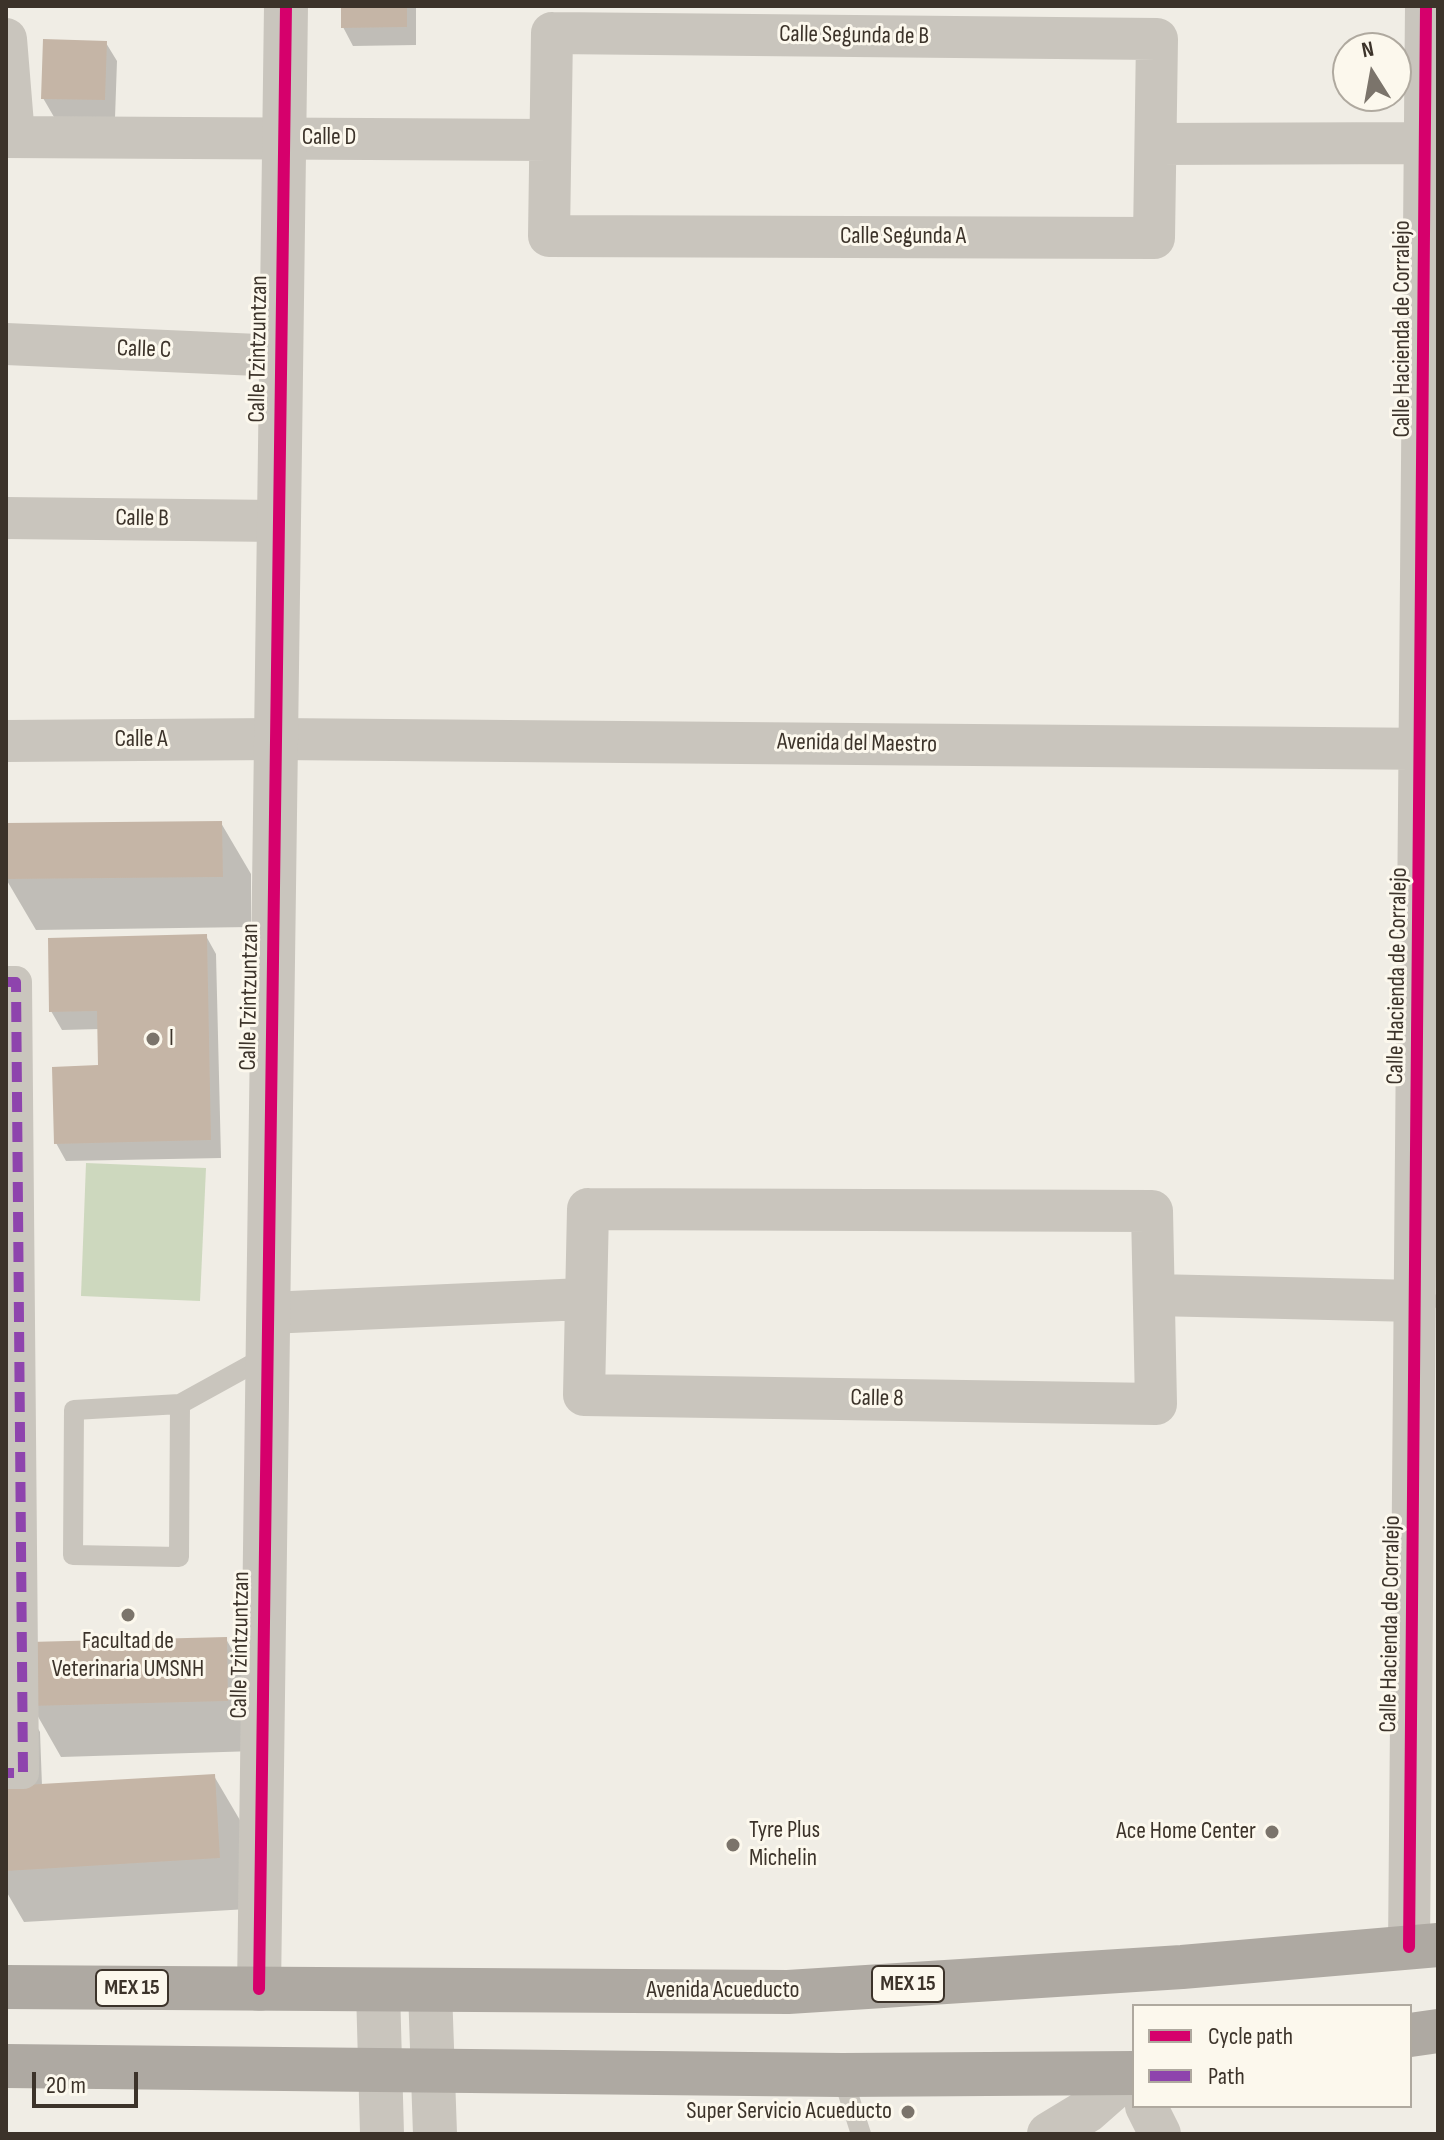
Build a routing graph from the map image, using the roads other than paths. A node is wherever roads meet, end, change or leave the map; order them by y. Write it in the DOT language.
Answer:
graph roads {
  1 [pos="286,6"];
  2 [pos="1426,6"];
  3 [pos="6,39"];
  4 [pos="1157,39"];
  5 [pos="10,137"];
  6 [pos="284,138"];
  7 [pos="549,140"];
  8 [pos="1425,143"];
  9 [pos="1157,144"];
  10 [pos="1432,204"];
  11 [pos="6,344"];
  12 [pos="281,356"];
  13 [pos="6,518"];
  14 [pos="279,521"];
  15 [pos="276,739"];
  16 [pos="6,741"];
  17 [pos="1430,749"];
  18 [pos="6,982"];
  19 [pos="1154,1295"];
  20 [pos="583,1299"];
  21 [pos="1416,1301"];
  22 [pos="268,1335"];
  23 [pos="180,1404"];
  24 [pos="1426,1610"];
  25 [pos="6,1773"];
  26 [pos="1424,1946"];
  27 [pos="6,1987"];
  28 [pos="259,1989"];
  29 [pos="378,1990"];
  30 [pos="430,1990"];
  31 [pos="1438,2031"];
  32 [pos="1412,2035"];
  33 [pos="6,2066"];
  34 [pos="380,2068"];
  35 [pos="433,2069"];
  36 [pos="842,2075"];
  37 [pos="1132,2084"];
  38 [pos="1132,2086"];
  39 [pos="1148,2108"];
  40 [pos="382,2134"];
  41 [pos="435,2134"];
  42 [pos="861,2134"];
  43 [pos="1049,2134"];
  44 [pos="1160,2134"];
  1 -- 6 [label="street, Calle Tzintzuntzan"];
  2 -- 8 [label="street, Calle Hacienda de Corralejo"];
  3 -- 5 [label="street, Calle D"];
  4 -- 7 [label="street, Calle Segunda de B"];
  4 -- 9 [label="street, Calle Segunda A"];
  5 -- 6 [label="street, Calle D"];
  6 -- 7 [label="street, Calle D"];
  6 -- 12 [label="street, Calle Tzintzuntzan"];
  7 -- 9 [label="street, Calle Segunda A"];
  8 -- 9 [label="street"];
  8 -- 10 [label="street, Calle Hacienda de Corralejo"];
  10 -- 17 [label="street, Calle Hacienda de Corralejo"];
  11 -- 12 [label="street, Calle C"];
  12 -- 14 [label="street, Calle Tzintzuntzan"];
  13 -- 14 [label="street, Calle B"];
  14 -- 15 [label="street, Calle Tzintzuntzan"];
  15 -- 16 [label="street, Calle A"];
  15 -- 17 [label="street, Avenida del Maestro"];
  15 -- 22 [label="street, Calle Tzintzuntzan"];
  17 -- 21 [label="street, Calle Hacienda de Corralejo"];
  18 -- 25 [label="street"];
  19 -- 20 [label="street, Calle 8"];
  19 -- 20 [label="street, Calle 8"];
  19 -- 21 [label="street"];
  20 -- 22 [label="street"];
  21 -- 24 [label="street, Calle Hacienda de Corralejo"];
  22 -- 23 [label="lane"];
  22 -- 28 [label="street, Calle Tzintzuntzan"];
  23 -- 23 [label="lane"];
  24 -- 26 [label="street, Calle Hacienda de Corralejo"];
  26 -- 30 [label="main road, Avenida Acueducto / MEX 15"];
  27 -- 28 [label="main road, Avenida Acueducto / MEX 15"];
  28 -- 29 [label="main road, Avenida Acueducto / MEX 15"];
  29 -- 30 [label="main road, Avenida Acueducto / MEX 15"];
  29 -- 34 [label="street"];
  30 -- 35 [label="street"];
  31 -- 32 [label="main road"];
  33 -- 34 [label="main road"];
  34 -- 35 [label="main road"];
  34 -- 40 [label="street"];
  35 -- 36 [label="main road"];
  35 -- 41 [label="street"];
  36 -- 37 [label="main road"];
  36 -- 42 [label="lane"];
  38 -- 43 [label="street"];
  39 -- 44 [label="street"];
}
